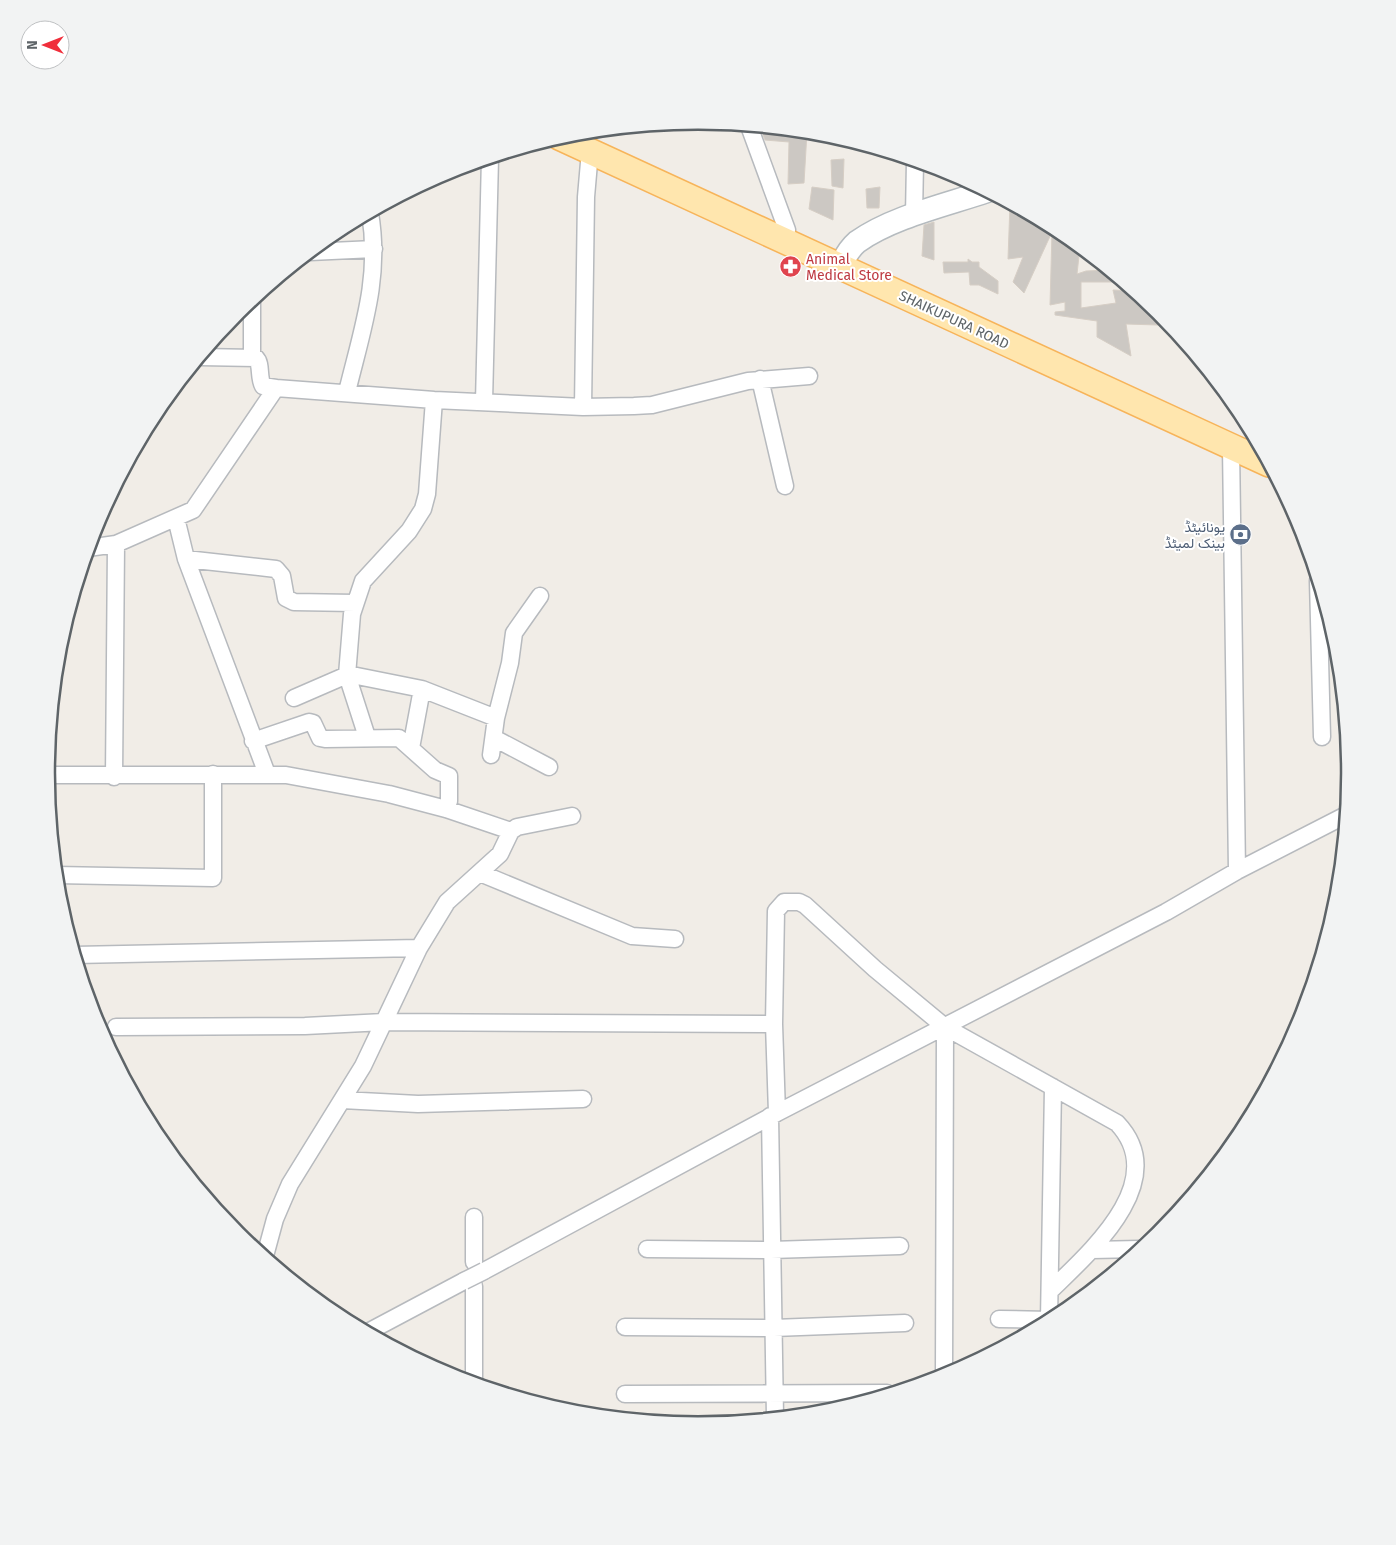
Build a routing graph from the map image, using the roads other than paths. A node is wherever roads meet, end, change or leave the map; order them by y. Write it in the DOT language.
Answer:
graph roads {
  1 [pos="751,132"];
  2 [pos="584,142"];
  3 [pos="490,164"];
  4 [pos="915,168"];
  5 [pos="978,194"];
  6 [pos="914,216"];
  7 [pos="371,220"];
  8 [pos="787,230"];
  9 [pos="374,249"];
  10 [pos="322,251"];
  11 [pos="843,261"];
  12 [pos="252,310"];
  13 [pos="208,357"];
  14 [pos="252,357"];
  15 [pos="809,376"];
  16 [pos="760,379"];
  17 [pos="276,388"];
  18 [pos="347,392"];
  19 [pos="434,400"];
  20 [pos="484,402"];
  21 [pos="583,407"];
  22 [pos="1249,442"];
  23 [pos="1231,447"];
  24 [pos="1260,460"];
  25 [pos="784,486"];
  26 [pos="176,518"];
  27 [pos="116,544"];
  28 [pos="96,547"];
  29 [pos="186,559"];
  30 [pos="540,596"];
  31 [pos="355,603"];
  32 [pos="1319,605"];
  33 [pos="347,675"];
  34 [pos="422,690"];
  35 [pos="294,698"];
  36 [pos="496,718"];
  37 [pos="367,737"];
  38 [pos="1322,737"];
  39 [pos="494,738"];
  40 [pos="253,741"];
  41 [pos="411,748"];
  42 [pos="491,755"];
  43 [pos="549,767"];
  44 [pos="213,774"];
  45 [pos="267,774"];
  46 [pos="55,775"];
  47 [pos="114,777"];
  48 [pos="446,809"];
  49 [pos="572,816"];
  50 [pos="1340,818"];
  51 [pos="511,831"];
  52 [pos="1237,871"];
  53 [pos="480,873"];
  54 [pos="64,876"];
  55 [pos="675,939"];
  56 [pos="419,948"];
  57 [pos="81,954"];
  58 [pos="384,1022"];
  59 [pos="774,1024"];
  60 [pos="116,1027"];
  61 [pos="945,1027"];
  62 [pos="1053,1087"];
  63 [pos="584,1099"];
  64 [pos="342,1100"];
  65 [pos="773,1115"];
  66 [pos="474,1217"];
  67 [pos="900,1246"];
  68 [pos="267,1249"];
  69 [pos="647,1249"];
  70 [pos="771,1250"];
  71 [pos="1092,1250"];
  72 [pos="1128,1250"];
  73 [pos="479,1266"];
  74 [pos="469,1284"];
  75 [pos="1050,1291"];
  76 [pos="1050,1310"];
  77 [pos="999,1319"];
  78 [pos="1034,1320"];
  79 [pos="905,1323"];
  80 [pos="625,1327"];
  81 [pos="774,1328"];
  82 [pos="375,1329"];
  83 [pos="944,1367"];
  84 [pos="474,1375"];
  85 [pos="867,1393"];
  86 [pos="626,1394"];
  87 [pos="775,1394"];
  88 [pos="775,1411"];
  1 -- 8 [label="street"];
  2 -- 8 [label="main road, SHAIKUPURA ROAD"];
  2 -- 11 [label="main road, SHAIKUPURA ROAD"];
  2 -- 21 [label="street"];
  3 -- 20 [label="street"];
  4 -- 6 [label="street"];
  5 -- 6 [label="street"];
  6 -- 11 [label="street"];
  7 -- 9 [label="street"];
  8 -- 11 [label="main road, SHAIKUPURA ROAD"];
  9 -- 10 [label="street"];
  9 -- 18 [label="street"];
  11 -- 22 [label="main road, SHAIKUPURA ROAD"];
  11 -- 23 [label="main road, SHAIKUPURA ROAD"];
  12 -- 14 [label="street"];
  13 -- 14 [label="street"];
  14 -- 17 [label="street"];
  15 -- 16 [label="street"];
  16 -- 21 [label="street"];
  16 -- 25 [label="street"];
  17 -- 18 [label="street"];
  17 -- 26 [label="street"];
  18 -- 19 [label="street"];
  19 -- 20 [label="street"];
  19 -- 31 [label="street"];
  20 -- 21 [label="street"];
  23 -- 24 [label="main road, SHAIKUPURA ROAD"];
  23 -- 52 [label="street"];
  26 -- 27 [label="street"];
  26 -- 29 [label="street"];
  27 -- 28 [label="street"];
  27 -- 47 [label="street"];
  29 -- 31 [label="street"];
  29 -- 40 [label="street"];
  30 -- 36 [label="street"];
  31 -- 33 [label="street"];
  32 -- 38 [label="street"];
  33 -- 34 [label="street"];
  33 -- 35 [label="street"];
  33 -- 37 [label="street"];
  34 -- 36 [label="street"];
  34 -- 41 [label="street"];
  36 -- 39 [label="street"];
  37 -- 40 [label="street"];
  37 -- 41 [label="street"];
  39 -- 42 [label="street"];
  39 -- 43 [label="street"];
  40 -- 45 [label="street"];
  41 -- 48 [label="street"];
  44 -- 45 [label="street"];
  44 -- 47 [label="street"];
  44 -- 54 [label="street"];
  45 -- 48 [label="street"];
  46 -- 47 [label="street"];
  48 -- 51 [label="street"];
  49 -- 51 [label="street"];
  50 -- 52 [label="street"];
  51 -- 53 [label="street"];
  52 -- 61 [label="street"];
  53 -- 55 [label="street"];
  53 -- 56 [label="street"];
  56 -- 57 [label="street"];
  56 -- 58 [label="street"];
  58 -- 59 [label="street"];
  58 -- 60 [label="street"];
  58 -- 64 [label="street"];
  59 -- 61 [label="street"];
  59 -- 65 [label="street"];
  61 -- 62 [label="street"];
  61 -- 65 [label="street"];
  61 -- 83 [label="street"];
  62 -- 71 [label="street"];
  62 -- 75 [label="street"];
  63 -- 64 [label="street"];
  64 -- 68 [label="street"];
  65 -- 70 [label="street"];
  65 -- 73 [label="street"];
  66 -- 73 [label="street"];
  67 -- 70 [label="street"];
  69 -- 70 [label="street"];
  70 -- 81 [label="street"];
  71 -- 72 [label="street"];
  71 -- 75 [label="street"];
  73 -- 74 [label="street, bridge"];
  74 -- 82 [label="street"];
  74 -- 84 [label="street"];
  75 -- 76 [label="street"];
  77 -- 78 [label="street"];
  79 -- 81 [label="street"];
  80 -- 81 [label="street"];
  81 -- 87 [label="street"];
  85 -- 87 [label="street"];
  86 -- 87 [label="street"];
  87 -- 88 [label="street"];
}
